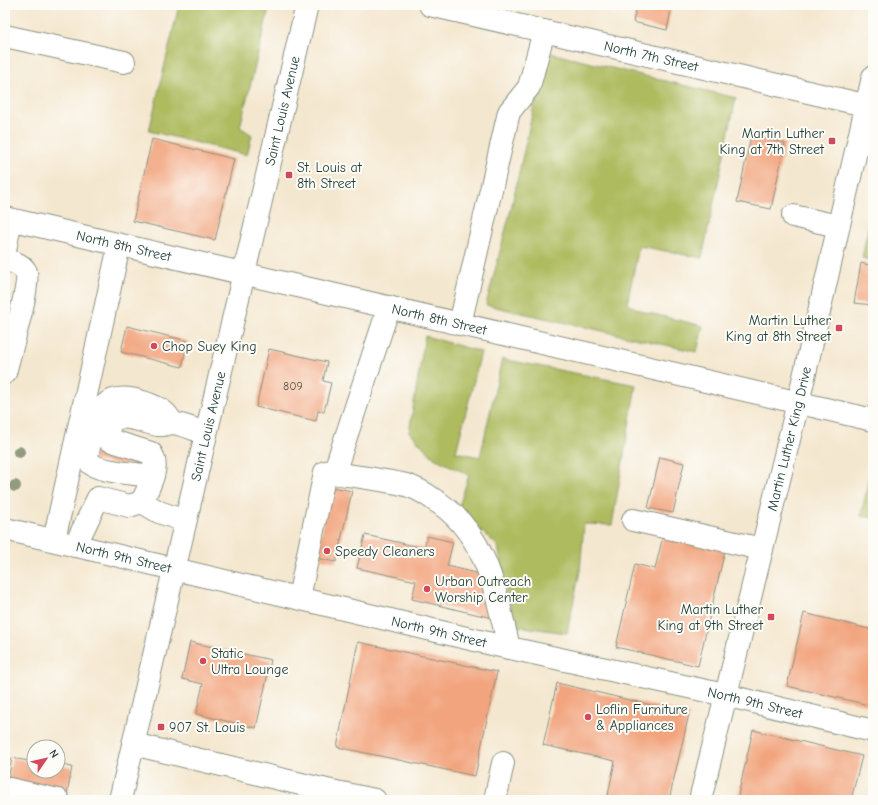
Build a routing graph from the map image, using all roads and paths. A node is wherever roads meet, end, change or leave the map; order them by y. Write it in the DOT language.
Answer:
graph roads {
  1 [pos="307,5"];
  2 [pos="430,5"];
  3 [pos="544,31"];
  4 [pos="5,36"];
  5 [pos="124,62"];
  6 [pos="873,77"];
  7 [pos="870,106"];
  8 [pos="793,216"];
  9 [pos="8,219"];
  10 [pos="838,226"];
  11 [pos="119,246"];
  12 [pos="5,250"];
  13 [pos="5,259"];
  14 [pos="243,275"];
  15 [pos="389,307"];
  16 [pos="460,324"];
  17 [pos="5,373"];
  18 [pos="798,403"];
  19 [pos="873,420"];
  20 [pos="172,423"];
  21 [pos="206,433"];
  22 [pos="334,473"];
  23 [pos="152,476"];
  24 [pos="142,502"];
  25 [pos="633,520"];
  26 [pos="185,521"];
  27 [pos="5,529"];
  28 [pos="54,540"];
  29 [pos="75,546"];
  30 [pos="762,549"];
  31 [pos="174,569"];
  32 [pos="299,598"];
  33 [pos="510,648"];
  34 [pos="725,695"];
  35 [pos="873,731"];
  36 [pos="133,744"];
  37 [pos="503,763"];
  38 [pos="5,788"];
  39 [pos="321,794"];
  40 [pos="58,800"];
  41 [pos="120,800"];
  42 [pos="375,800"];
  43 [pos="495,800"];
  44 [pos="700,800"];
  1 -- 14 [label="street, Saint Louis Avenue"];
  2 -- 3 [label="street, North 7th Street"];
  3 -- 7 [label="street, North 7th Street"];
  3 -- 16 [label="street"];
  4 -- 5 [label="street"];
  6 -- 7 [label="street, Martin Luther King Drive"];
  7 -- 10 [label="street, Martin Luther King Drive"];
  8 -- 10 [label="street"];
  9 -- 11 [label="street, North 8th Street"];
  9 -- 12 [label="street"];
  10 -- 18 [label="street, Martin Luther King Drive"];
  11 -- 14 [label="street, North 8th Street"];
  11 -- 28 [label="street"];
  13 -- 17 [label="street"];
  14 -- 15 [label="street, North 8th Street"];
  14 -- 21 [label="street, Saint Louis Avenue"];
  15 -- 16 [label="street, North 8th Street"];
  15 -- 22 [label="street"];
  16 -- 18 [label="street, North 8th Street"];
  18 -- 19 [label="street, North 8th Street"];
  18 -- 30 [label="street, Martin Luther King Drive"];
  20 -- 21 [label="street"];
  20 -- 23 [label="street"];
  20 -- 23 [label="street"];
  21 -- 26 [label="street, Saint Louis Avenue"];
  22 -- 32 [label="street"];
  22 -- 33 [label="street"];
  23 -- 24 [label="street"];
  24 -- 26 [label="street"];
  24 -- 29 [label="street"];
  25 -- 30 [label="street"];
  26 -- 31 [label="street, Saint Louis Avenue"];
  27 -- 28 [label="street, North 9th Street"];
  28 -- 29 [label="street, North 9th Street"];
  29 -- 31 [label="street, North 9th Street"];
  30 -- 34 [label="street, Martin Luther King Drive"];
  31 -- 32 [label="street, North 9th Street"];
  31 -- 36 [label="street, Saint Louis Avenue"];
  32 -- 33 [label="street, North 9th Street"];
  33 -- 34 [label="street, North 9th Street"];
  34 -- 35 [label="street, North 9th Street"];
  34 -- 44 [label="street, Martin Luther King Drive"];
  36 -- 39 [label="street"];
  36 -- 41 [label="street, Saint Louis Avenue"];
  37 -- 43 [label="street"];
  38 -- 40 [label="street"];
  39 -- 42 [label="street"];
}
